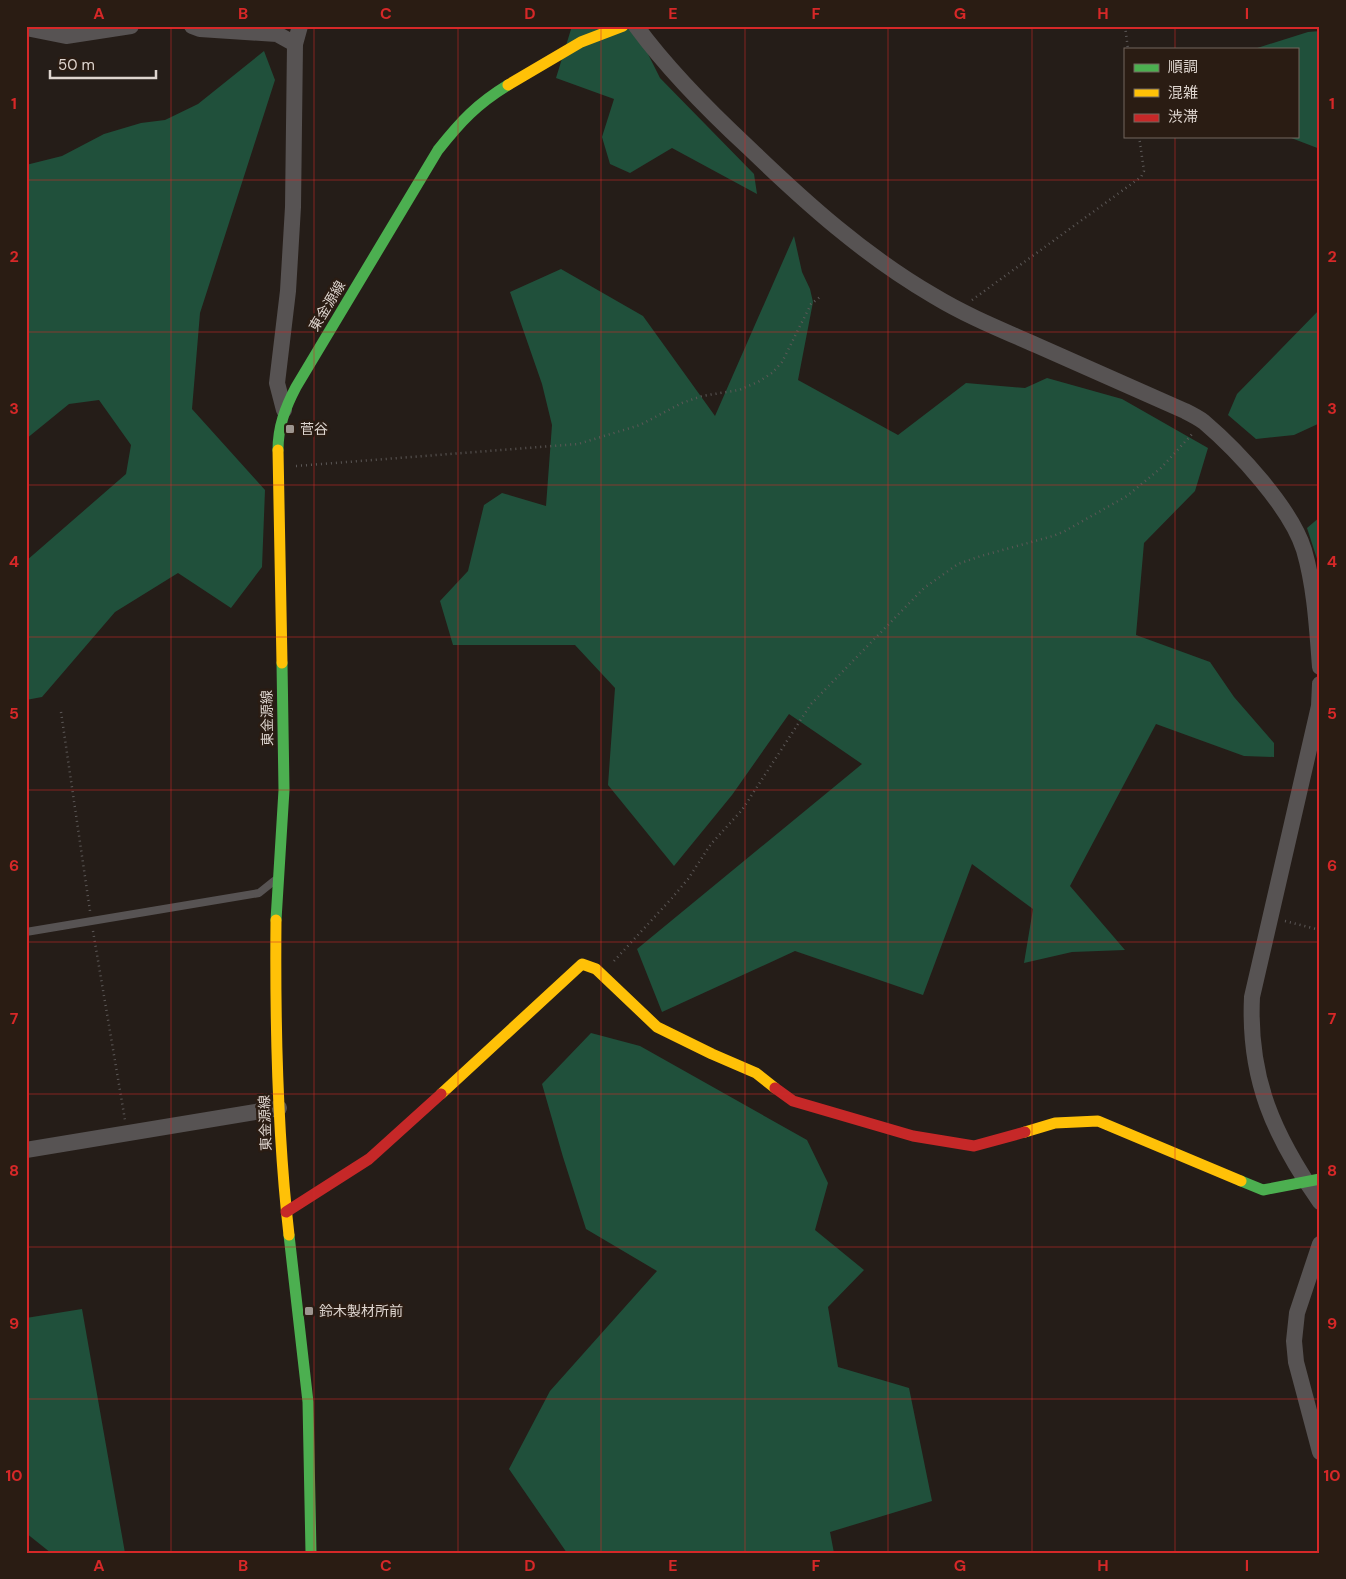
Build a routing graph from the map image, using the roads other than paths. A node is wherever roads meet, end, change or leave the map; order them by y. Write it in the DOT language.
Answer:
graph roads {
  1 [pos="132,26"];
  2 [pos="192,26"];
  3 [pos="300,26"];
  4 [pos="623,26"];
  5 [pos="636,26"];
  6 [pos="26,28"];
  7 [pos="295,44"];
  8 [pos="284,410"];
  9 [pos="1320,667"];
  10 [pos="1320,684"];
  11 [pos="279,878"];
  12 [pos="26,932"];
  13 [pos="279,1108"];
  14 [pos="26,1150"];
  15 [pos="1312,1180"];
  16 [pos="1320,1202"];
  17 [pos="286,1212"];
  18 [pos="1320,1244"];
  19 [pos="1320,1452"];
  20 [pos="311,1553"];
  1 -- 6 [label="street"];
  2 -- 7 [label="street"];
  3 -- 7 [label="street"];
  4 -- 8 [label="main road, 東金源線"];
  5 -- 9 [label="street"];
  7 -- 8 [label="street"];
  8 -- 11 [label="main road, 東金源線"];
  10 -- 15 [label="street"];
  11 -- 12 [label="lane"];
  11 -- 13 [label="main road, 東金源線"];
  13 -- 14 [label="street"];
  13 -- 17 [label="main road, 東金源線"];
  15 -- 16 [label="street"];
  15 -- 17 [label="main road"];
  17 -- 20 [label="main road, 東金源線"];
  18 -- 19 [label="street"];
}
